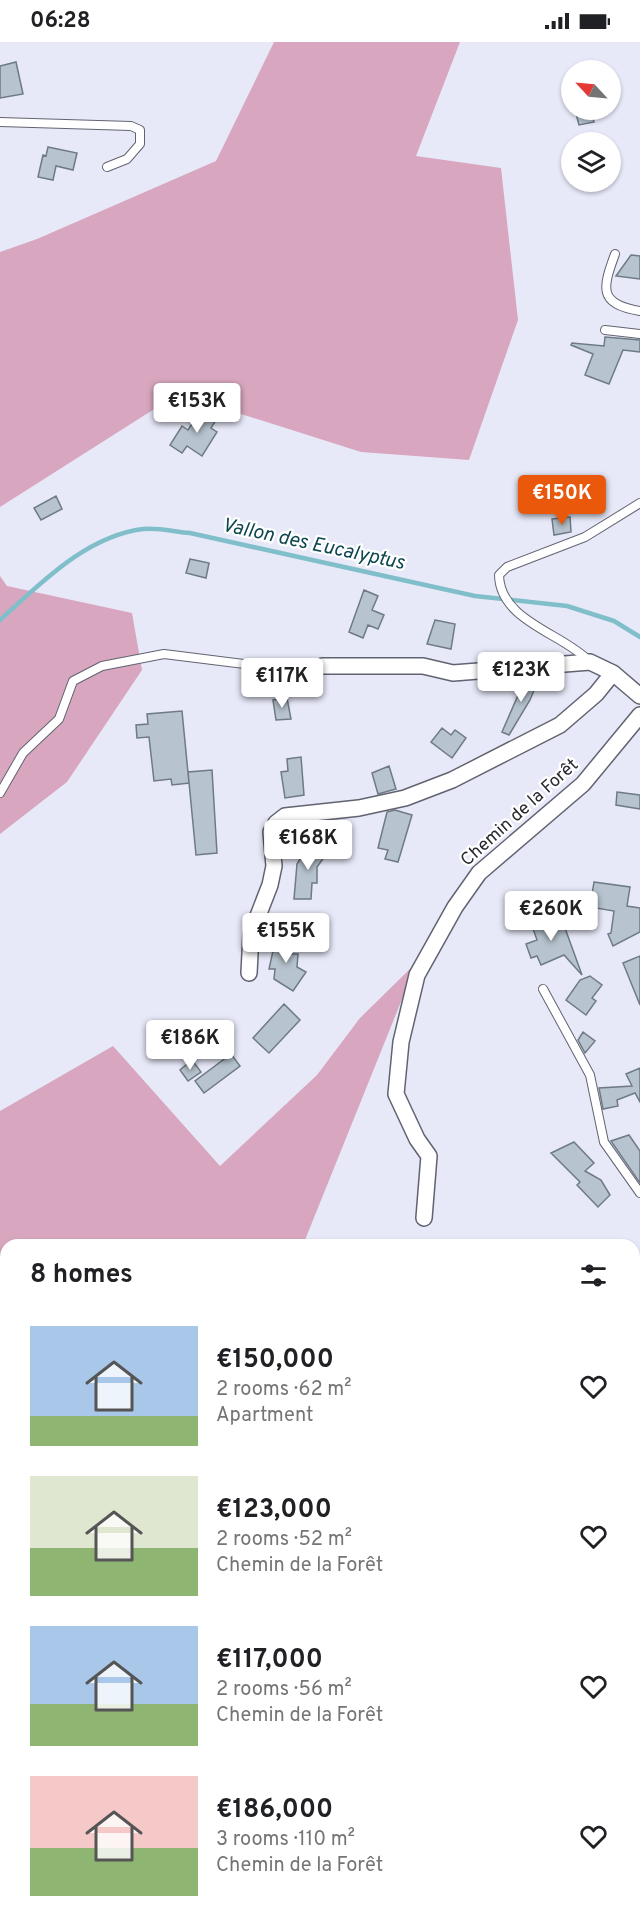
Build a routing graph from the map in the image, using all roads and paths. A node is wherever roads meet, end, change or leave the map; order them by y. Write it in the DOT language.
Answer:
graph roads {
  1 [pos="0,122"];
  2 [pos="107,167"];
  3 [pos="615,254"];
  4 [pos="640,310"];
  5 [pos="605,330"];
  6 [pos="640,334"];
  7 [pos="640,503"];
  8 [pos="590,662"];
  9 [pos="322,666"];
  10 [pos="613,673"];
  11 [pos="640,696"];
  12 [pos="640,715"];
  13 [pos="0,793"];
  14 [pos="249,973"];
  15 [pos="543,989"];
  16 [pos="640,1193"];
  17 [pos="424,1218"];
  1 -- 2 [label="lane"];
  3 -- 4 [label="lane"];
  5 -- 6 [label="lane"];
  7 -- 8 [label="lane"];
  8 -- 9 [label="street"];
  8 -- 10 [label="street"];
  9 -- 13 [label="lane"];
  10 -- 11 [label="street"];
  10 -- 14 [label="street"];
  12 -- 17 [label="street, Chemin de la Forêt"];
  15 -- 16 [label="lane"];
}
